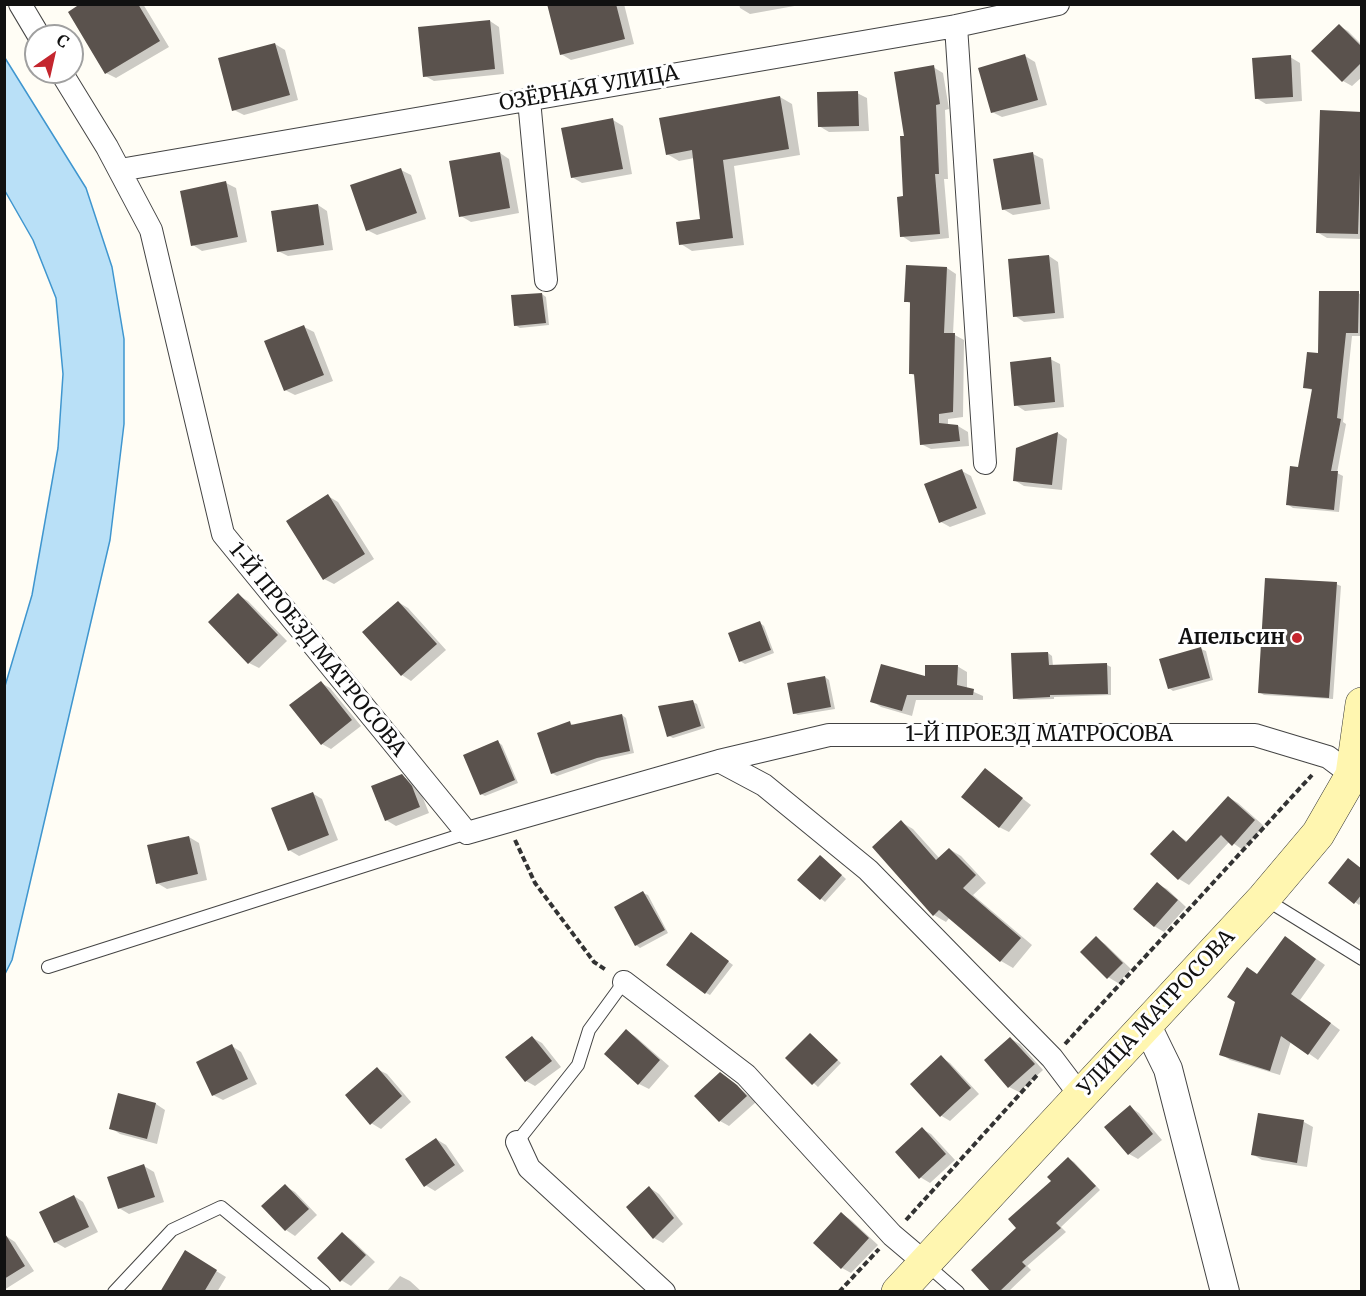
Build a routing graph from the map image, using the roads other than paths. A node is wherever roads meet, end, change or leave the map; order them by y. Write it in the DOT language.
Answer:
graph roads {
  1 [pos="20,4"];
  2 [pos="1058,4"];
  3 [pos="32,24"];
  4 [pos="956,26"];
  5 [pos="68,84"];
  6 [pos="530,100"];
  7 [pos="120,170"];
  8 [pos="546,280"];
  9 [pos="985,463"];
  10 [pos="1362,704"];
  11 [pos="719,761"];
  12 [pos="1347,769"];
  13 [pos="466,833"];
  14 [pos="1264,898"];
  15 [pos="1362,959"];
  16 [pos="48,967"];
  17 [pos="624,982"];
  18 [pos="1146,1024"];
  19 [pos="1080,1095"];
  20 [pos="517,1142"];
  21 [pos="924,1262"];
  22 [pos="114,1292"];
  23 [pos="324,1292"];
  24 [pos="664,1292"];
  25 [pos="898,1292"];
  26 [pos="958,1292"];
  27 [pos="1225,1292"];
  1 -- 3 [label="street"];
  2 -- 4 [label="street, ОЗЁРНАЯ УЛИЦА"];
  4 -- 6 [label="street, ОЗЁРНАЯ УЛИЦА"];
  4 -- 9 [label="street"];
  5 -- 7 [label="street, 1-Й ПРОЕЗД МАТРОСОВА"];
  6 -- 7 [label="street, ОЗЁРНАЯ УЛИЦА"];
  6 -- 8 [label="street"];
  7 -- 13 [label="street, 1-Й ПРОЕЗД МАТРОСОВА"];
  10 -- 12 [label="main road, УЛИЦА МАТРОСОВА"];
  11 -- 12 [label="street, 1-Й ПРОЕЗД МАТРОСОВА"];
  11 -- 13 [label="street, 1-Й ПРОЕЗД МАТРОСОВА"];
  11 -- 19 [label="street"];
  12 -- 14 [label="main road, УЛИЦА МАТРОСОВА"];
  13 -- 16 [label="lane"];
  14 -- 15 [label="lane"];
  14 -- 18 [label="main road, УЛИЦА МАТРОСОВА"];
  17 -- 20 [label="lane"];
  17 -- 21 [label="street"];
  18 -- 19 [label="main road, УЛИЦА МАТРОСОВА"];
  18 -- 27 [label="street"];
  19 -- 21 [label="main road, УЛИЦА МАТРОСОВА"];
  20 -- 24 [label="street"];
  21 -- 25 [label="main road, УЛИЦА МАТРОСОВА"];
  21 -- 26 [label="lane"];
  22 -- 23 [label="lane"];
}
